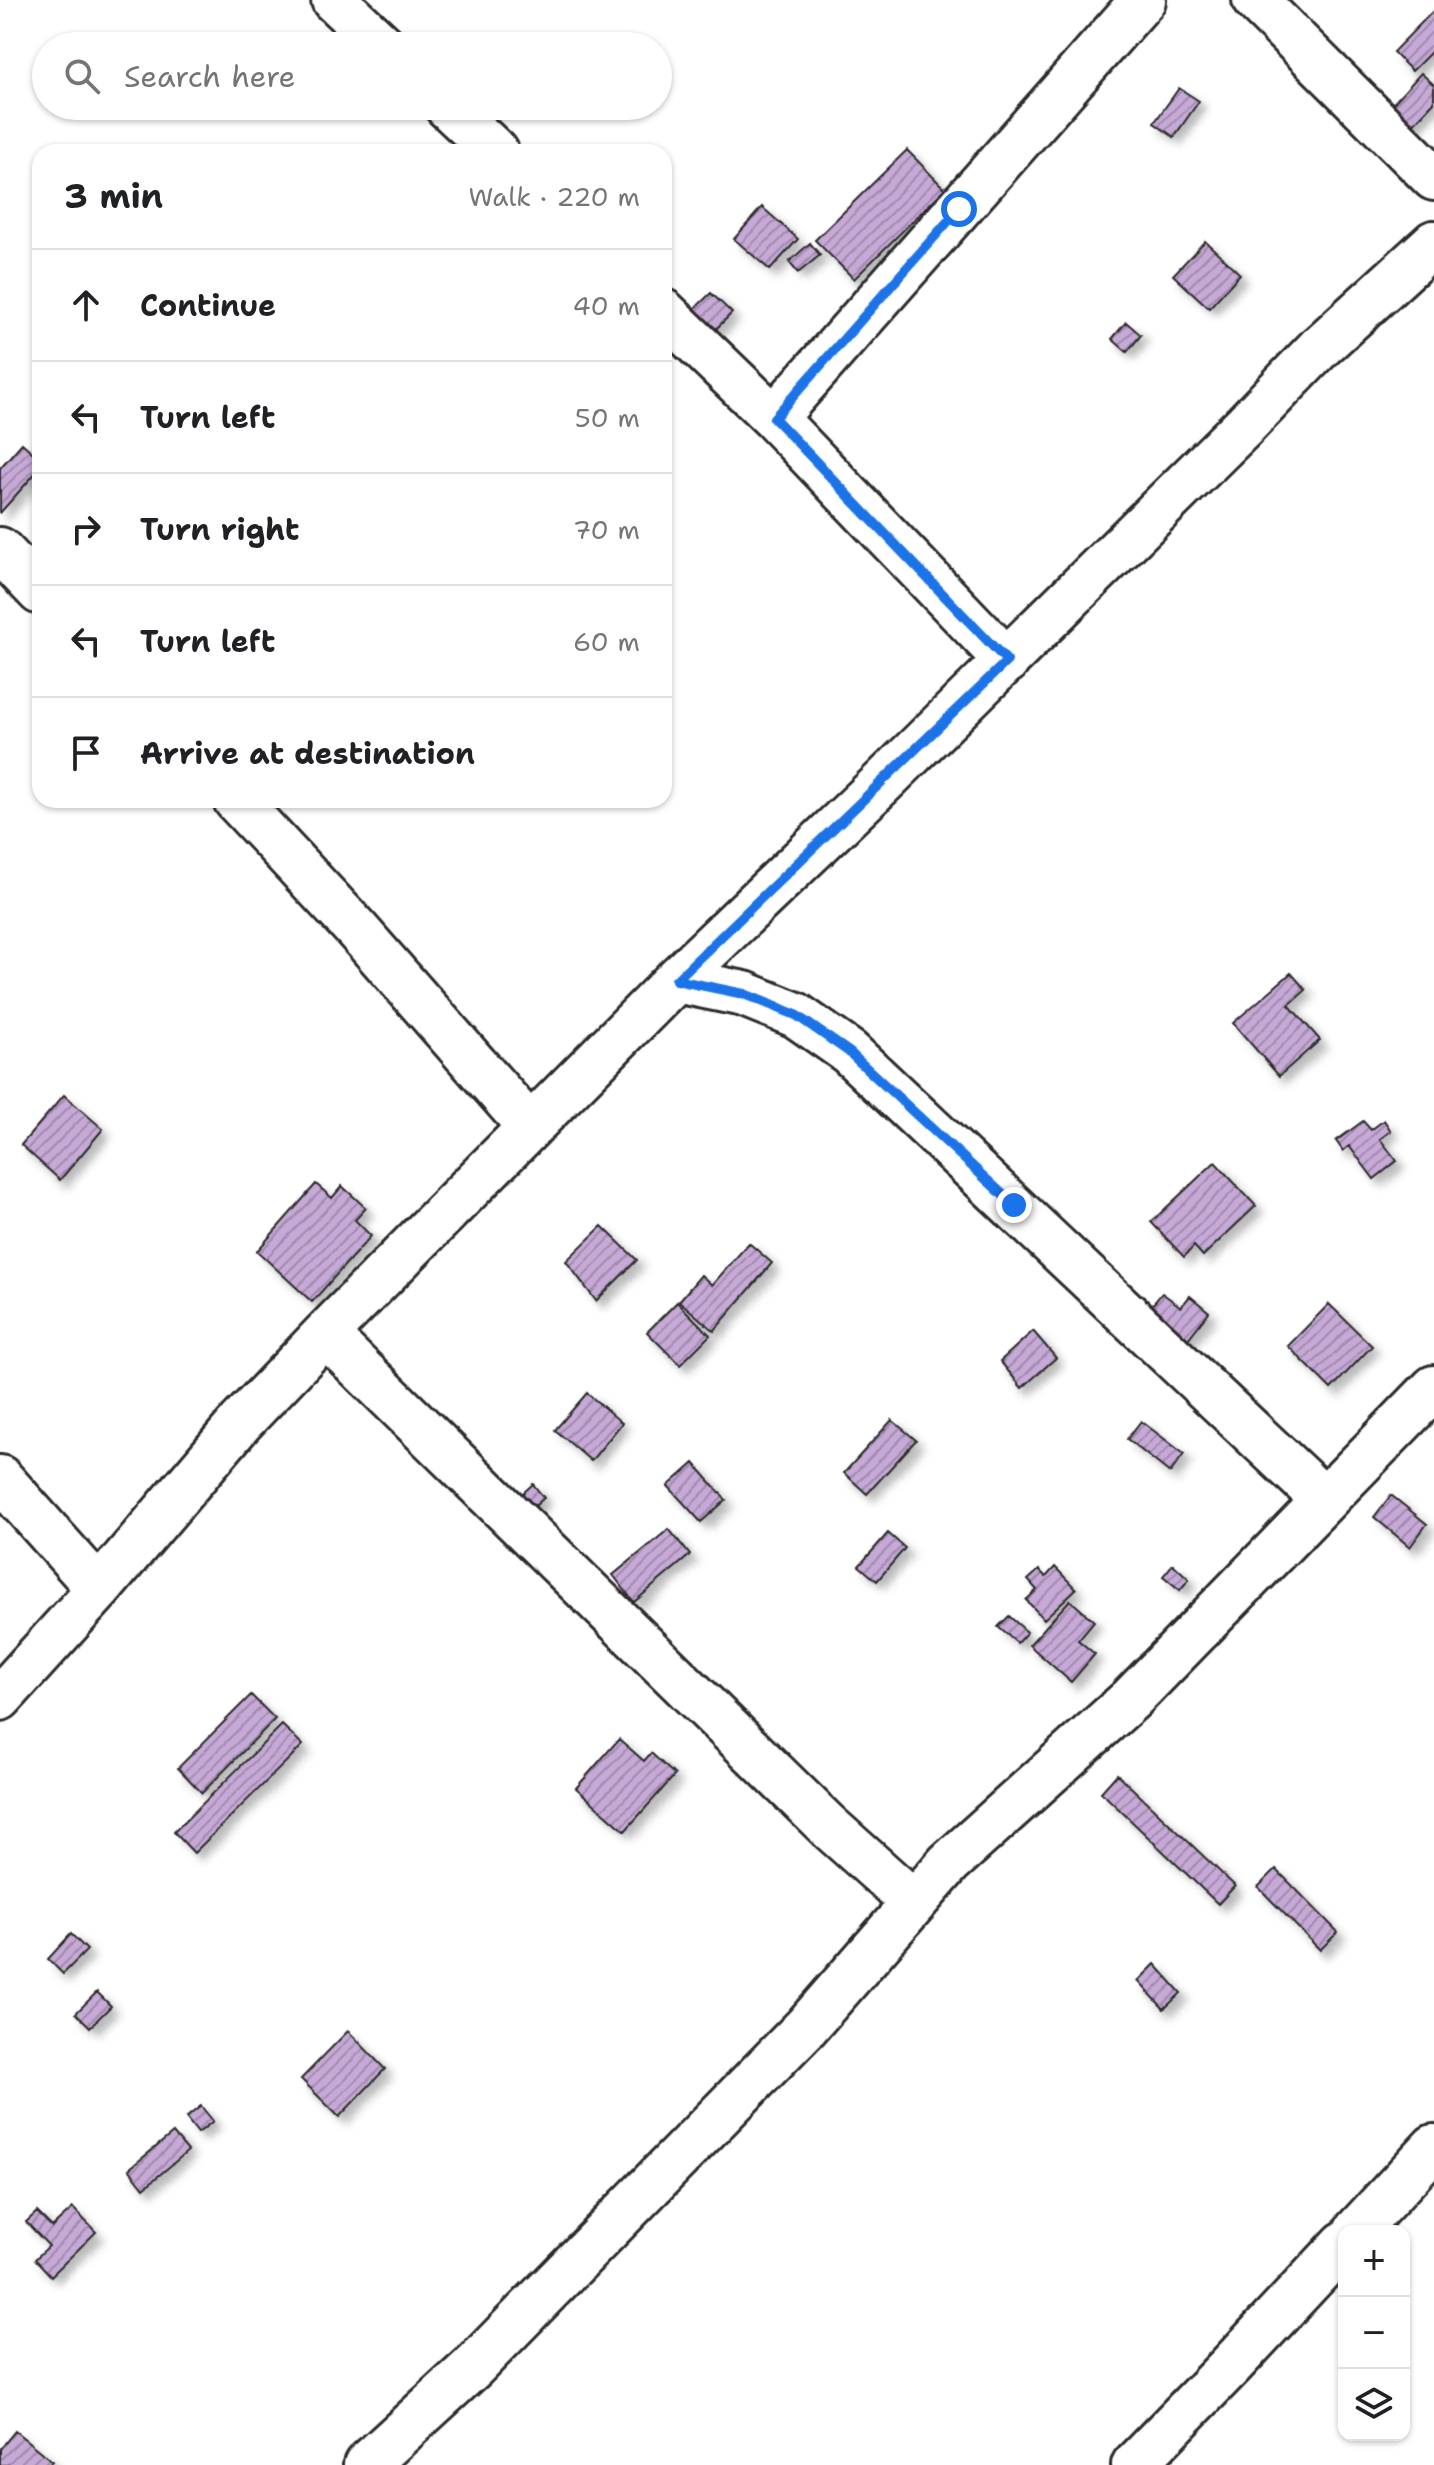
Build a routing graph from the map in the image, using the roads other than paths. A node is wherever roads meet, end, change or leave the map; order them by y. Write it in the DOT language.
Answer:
graph roads {
  1 [pos="334,0"];
  2 [pos="1143,0"];
  3 [pos="1255,0"];
  4 [pos="368,32"];
  5 [pos="462,120"];
  6 [pos="487,144"];
  7 [pos="1434,178"];
  8 [pos="1434,243"];
  9 [pos="672,320"];
  10 [pos="774,418"];
  11 [pos="0,550"];
  12 [pos="32,584"];
  13 [pos="1007,661"];
  14 [pos="243,808"];
  15 [pos="676,980"];
  16 [pos="530,1127"];
  17 [pos="325,1334"];
  18 [pos="1434,1388"];
  19 [pos="0,1478"];
  20 [pos="1323,1499"];
  21 [pos="99,1589"];
  22 [pos="0,1698"];
  23 [pos="914,1903"];
  24 [pos="1434,2147"];
  25 [pos="1362,2225"];
  26 [pos="1338,2250"];
  27 [pos="366,2465"];
  28 [pos="1134,2465"];
  1 -- 4 [label="street"];
  2 -- 10 [label="street"];
  3 -- 7 [label="street"];
  5 -- 6 [label="street"];
  8 -- 13 [label="street"];
  9 -- 10 [label="street"];
  10 -- 13 [label="street"];
  11 -- 12 [label="street"];
  13 -- 15 [label="street"];
  14 -- 16 [label="street"];
  15 -- 16 [label="street"];
  15 -- 20 [label="street"];
  16 -- 17 [label="street"];
  17 -- 21 [label="street"];
  17 -- 23 [label="street"];
  18 -- 20 [label="street"];
  19 -- 21 [label="street"];
  20 -- 23 [label="street"];
  21 -- 22 [label="street"];
  23 -- 27 [label="street"];
  24 -- 25 [label="street"];
  26 -- 28 [label="street"];
}
